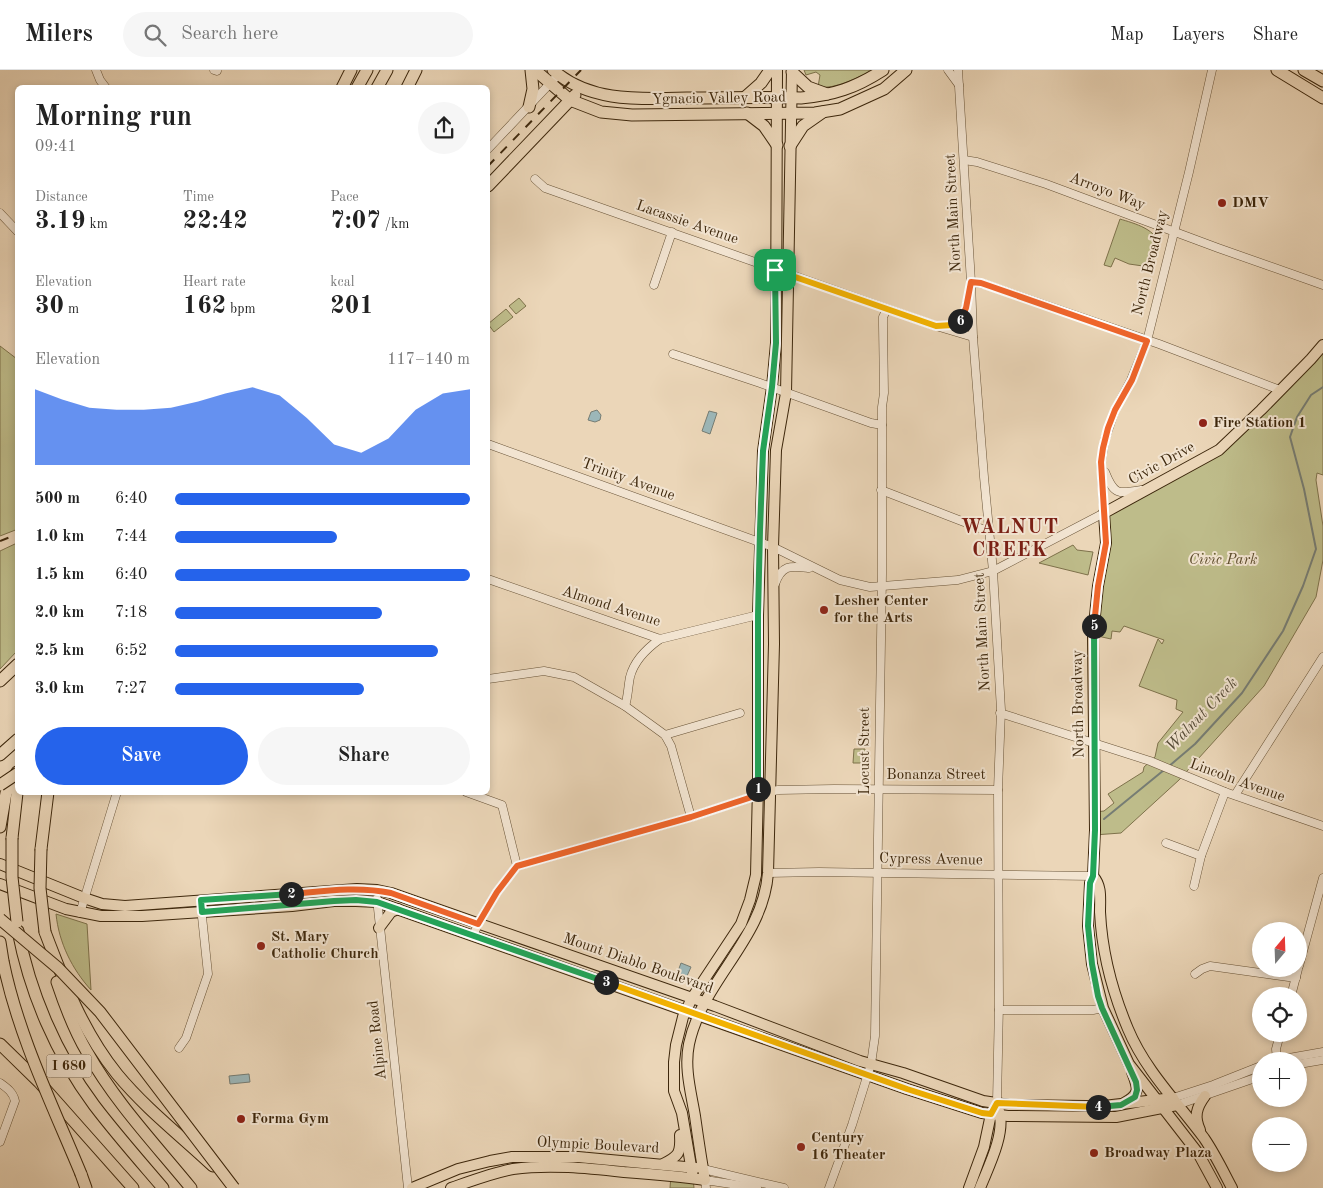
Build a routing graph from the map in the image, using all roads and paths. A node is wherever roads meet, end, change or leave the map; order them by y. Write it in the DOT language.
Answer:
graph roads {
  1 [pos="96,70"];
  2 [pos="367,70"];
  3 [pos="387,70"];
  4 [pos="416,70"];
  5 [pos="531,70"];
  6 [pos="535,70"];
  7 [pos="770,70"];
  8 [pos="778,70"];
  9 [pos="883,70"];
  10 [pos="906,70"];
  11 [pos="948,70"];
  12 [pos="958,70"];
  13 [pos="1212,70"];
  14 [pos="1277,70"];
  15 [pos="1304,70"];
  16 [pos="350,71"];
  17 [pos="792,71"];
  18 [pos="556,72"];
  19 [pos="1323,81"];
  20 [pos="550,84"];
  21 [pos="104,85"];
  22 [pos="343,85"];
  23 [pos="360,85"];
  24 [pos="380,85"];
  25 [pos="408,85"];
  26 [pos="960,86"];
  27 [pos="581,88"];
  28 [pos="828,94"];
  29 [pos="744,98"];
  30 [pos="777,98"];
  31 [pos="792,98"];
  32 [pos="1323,98"];
  33 [pos="570,100"];
  34 [pos="529,107"];
  35 [pos="825,111"];
  36 [pos="747,113"];
  37 [pos="777,113"];
  38 [pos="791,113"];
  39 [pos="777,145"];
  40 [pos="790,146"];
  41 [pos="490,147"];
  42 [pos="964,160"];
  43 [pos="535,180"];
  44 [pos="490,184"];
  45 [pos="0,213"];
  46 [pos="15,229"];
  47 [pos="1174,231"];
  48 [pos="672,232"];
  49 [pos="775,270"];
  50 [pos="789,275"];
  51 [pos="971,282"];
  52 [pos="1323,284"];
  53 [pos="654,285"];
  54 [pos="887,309"];
  55 [pos="936,326"];
  56 [pos="973,337"];
  57 [pos="1147,341"];
  58 [pos="1323,345"];
  59 [pos="673,354"];
  60 [pos="772,387"];
  61 [pos="1280,390"];
  62 [pos="786,393"];
  63 [pos="882,425"];
  64 [pos="490,445"];
  65 [pos="1101,462"];
  66 [pos="1148,489"];
  67 [pos="881,490"];
  68 [pos="1104,512"];
  69 [pos="990,532"];
  70 [pos="760,542"];
  71 [pos="773,547"];
  72 [pos="816,569"];
  73 [pos="994,571"];
  74 [pos="490,581"];
  75 [pos="774,588"];
  76 [pos="881,588"];
  77 [pos="758,615"];
  78 [pos="660,639"];
  79 [pos="1323,657"];
  80 [pos="15,667"];
  81 [pos="490,679"];
  82 [pos="0,681"];
  83 [pos="625,706"];
  84 [pos="740,713"];
  85 [pos="1000,713"];
  86 [pos="665,735"];
  87 [pos="15,742"];
  88 [pos="1094,743"];
  89 [pos="0,755"];
  90 [pos="15,774"];
  91 [pos="15,777"];
  92 [pos="0,785"];
  93 [pos="878,789"];
  94 [pos="998,790"];
  95 [pos="770,792"];
  96 [pos="1225,792"];
  97 [pos="17,795"];
  98 [pos="48,795"];
  99 [pos="116,795"];
  100 [pos="474,795"];
  101 [pos="758,795"];
  102 [pos="1235,796"];
  103 [pos="691,817"];
  104 [pos="1323,826"];
  105 [pos="0,827"];
  106 [pos="1166,843"];
  107 [pos="1201,856"];
  108 [pos="0,864"];
  109 [pos="517,866"];
  110 [pos="877,873"];
  111 [pos="768,874"];
  112 [pos="998,874"];
  113 [pos="1093,876"];
  114 [pos="1323,879"];
  115 [pos="0,884"];
  116 [pos="1194,886"];
  117 [pos="377,890"];
  118 [pos="84,898"];
  119 [pos="201,900"];
  120 [pos="377,902"];
  121 [pos="398,909"];
  122 [pos="202,912"];
  123 [pos="80,913"];
  124 [pos="0,918"];
  125 [pos="478,924"];
  126 [pos="379,928"];
  127 [pos="45,932"];
  128 [pos="1308,932"];
  129 [pos="473,935"];
  130 [pos="0,942"];
  131 [pos="1252,972"];
  132 [pos="1195,974"];
  133 [pos="1296,978"];
  134 [pos="1294,987"];
  135 [pos="692,998"];
  136 [pos="704,1003"];
  137 [pos="1102,1008"];
  138 [pos="686,1010"];
  139 [pos="999,1010"];
  140 [pos="699,1015"];
  141 [pos="0,1044"];
  142 [pos="179,1048"];
  143 [pos="1323,1052"];
  144 [pos="1307,1055"];
  145 [pos="1323,1060"];
  146 [pos="1307,1063"];
  147 [pos="871,1064"];
  148 [pos="1129,1064"];
  149 [pos="1252,1070"];
  150 [pos="867,1074"];
  151 [pos="1252,1079"];
  152 [pos="0,1083"];
  153 [pos="1205,1096"];
  154 [pos="676,1102"];
  155 [pos="1175,1102"];
  156 [pos="997,1103"];
  157 [pos="1160,1104"];
  158 [pos="1121,1105"];
  159 [pos="996,1115"];
  160 [pos="1205,1140"];
  161 [pos="0,1142"];
  162 [pos="663,1165"];
  163 [pos="691,1168"];
  164 [pos="703,1169"];
  165 [pos="693,1183"];
  166 [pos="705,1184"];
  167 [pos="86,1188"];
  168 [pos="133,1188"];
  169 [pos="162,1188"];
  170 [pos="191,1188"];
  171 [pos="235,1188"];
  172 [pos="408,1188"];
  173 [pos="412,1188"];
  174 [pos="451,1188"];
  175 [pos="757,1188"];
  176 [pos="784,1188"];
  177 [pos="829,1188"];
  178 [pos="969,1188"];
  179 [pos="980,1188"];
  180 [pos="1217,1188"];
  181 [pos="1232,1188"];
  1 -- 21 [label="street"];
  2 -- 23 [label="highway"];
  3 -- 24 [label="highway"];
  4 -- 25 [label="highway"];
  5 -- 34 [label="highway"];
  6 -- 20 [label="highway, Ygnacio Valley Road"];
  7 -- 29 [label="highway"];
  8 -- 30 [label="main road"];
  9 -- 28 [label="highway, Ygnacio Valley Road"];
  10 -- 35 [label="highway, Ygnacio Valley Road"];
  11 -- 26 [label="street"];
  12 -- 26 [label="street, North Main Street"];
  13 -- 47 [label="street, North Broadway"];
  14 -- 32 [label="highway"];
  15 -- 19 [label="highway"];
  16 -- 22 [label="highway"];
  17 -- 28 [label="highway"];
  17 -- 31 [label="main road"];
  18 -- 20 [label="street"];
  18 -- 27 [label="highway, Ygnacio Valley Road"];
  20 -- 33 [label="highway, Ygnacio Valley Road"];
  20 -- 34 [label="street"];
  26 -- 42 [label="street, North Main Street"];
  27 -- 29 [label="highway, Ygnacio Valley Road"];
  27 -- 33 [label="highway"];
  28 -- 31 [label="highway, Ygnacio Valley Road"];
  29 -- 30 [label="highway, Ygnacio Valley Road"];
  30 -- 31 [label="highway, Ygnacio Valley Road"];
  30 -- 37 [label="main road"];
  31 -- 38 [label="main road"];
  33 -- 36 [label="highway, Ygnacio Valley Road"];
  33 -- 44 [label="highway"];
  34 -- 41 [label="street"];
  35 -- 38 [label="highway, Ygnacio Valley Road"];
  35 -- 40 [label="highway"];
  36 -- 37 [label="highway, Ygnacio Valley Road"];
  36 -- 39 [label="highway"];
  37 -- 38 [label="highway, Ygnacio Valley Road"];
  37 -- 39 [label="main road"];
  38 -- 40 [label="main road"];
  39 -- 49 [label="main road"];
  40 -- 50 [label="main road"];
  42 -- 47 [label="street, Arroyo Way"];
  42 -- 51 [label="street, North Main Street"];
  43 -- 48 [label="street, Lacassie Avenue"];
  45 -- 46 [label="street"];
  47 -- 52 [label="street, Arroyo Way"];
  47 -- 57 [label="street, North Broadway"];
  48 -- 49 [label="street, Lacassie Avenue"];
  48 -- 53 [label="street"];
  49 -- 50 [label="street, Lacassie Avenue"];
  49 -- 60 [label="main road"];
  50 -- 54 [label="street, Lacassie Avenue"];
  50 -- 62 [label="main road"];
  51 -- 55 [label="street"];
  51 -- 56 [label="street, North Main Street"];
  51 -- 57 [label="street"];
  54 -- 55 [label="street, Lacassie Avenue"];
  54 -- 63 [label="street, Locust Street"];
  55 -- 56 [label="street, Lacassie Avenue"];
  56 -- 69 [label="street, North Main Street"];
  57 -- 61 [label="street"];
  57 -- 65 [label="street, North Broadway"];
  58 -- 61 [label="main road, Civic Drive"];
  59 -- 60 [label="street"];
  60 -- 62 [label="street"];
  60 -- 70 [label="main road"];
  61 -- 66 [label="main road, Civic Drive"];
  62 -- 63 [label="street"];
  62 -- 71 [label="main road"];
  63 -- 67 [label="street, Locust Street"];
  64 -- 70 [label="street, Trinity Avenue"];
  65 -- 66 [label="street"];
  65 -- 68 [label="street, North Broadway"];
  66 -- 68 [label="main road, Civic Drive"];
  67 -- 69 [label="street"];
  67 -- 76 [label="street, Locust Street"];
  68 -- 73 [label="street, Civic Drive"];
  68 -- 88 [label="main road, North Broadway"];
  69 -- 73 [label="street, North Main Street"];
  70 -- 71 [label="street, Civic Drive"];
  70 -- 77 [label="main road"];
  71 -- 72 [label="street, Civic Drive"];
  71 -- 75 [label="main road"];
  72 -- 75 [label="street"];
  72 -- 76 [label="street, Civic Drive"];
  73 -- 76 [label="street, Civic Drive"];
  73 -- 85 [label="street, North Main Street"];
  74 -- 78 [label="street, Almond Avenue"];
  75 -- 95 [label="main road"];
  76 -- 93 [label="street, Locust Street"];
  77 -- 78 [label="street, Almond Avenue"];
  77 -- 101 [label="main road"];
  78 -- 83 [label="street"];
  79 -- 102 [label="street"];
  80 -- 82 [label="highway"];
  81 -- 83 [label="street"];
  83 -- 86 [label="street"];
  84 -- 86 [label="street"];
  85 -- 88 [label="street, Lincoln Avenue"];
  85 -- 94 [label="street, North Main Street"];
  86 -- 103 [label="street"];
  87 -- 89 [label="highway"];
  88 -- 96 [label="street, Lincoln Avenue"];
  88 -- 113 [label="main road, North Broadway"];
  90 -- 92 [label="highway, bridge"];
  91 -- 105 [label="highway"];
  93 -- 94 [label="street, Bonanza Street"];
  93 -- 95 [label="street, Bonanza Street"];
  93 -- 110 [label="street, Locust Street"];
  94 -- 112 [label="street, North Main Street"];
  95 -- 101 [label="street, Bonanza Street"];
  95 -- 111 [label="main road"];
  96 -- 102 [label="street, Lincoln Avenue"];
  96 -- 107 [label="street"];
  97 -- 169 [label="highway, I 680, bridge"];
  98 -- 127 [label="highway, I 680, bridge"];
  99 -- 118 [label="street"];
  100 -- 109 [label="street"];
  101 -- 103 [label="street, Bonanza Street"];
  101 -- 135 [label="main road"];
  102 -- 104 [label="street, Lincoln Avenue"];
  103 -- 109 [label="street, Bonanza Street"];
  106 -- 107 [label="street"];
  107 -- 116 [label="street"];
  108 -- 118 [label="main road, Mount Diablo Boulevard"];
  109 -- 125 [label="street"];
  110 -- 111 [label="street, Cypress Avenue"];
  110 -- 112 [label="street, Cypress Avenue"];
  110 -- 147 [label="street, Locust Street"];
  111 -- 136 [label="main road"];
  112 -- 113 [label="street, Cypress Avenue"];
  112 -- 139 [label="street, North Main Street"];
  113 -- 137 [label="main road, North Broadway"];
  113 -- 155 [label="main road, North Broadway"];
  114 -- 128 [label="street"];
  115 -- 123 [label="main road, Mount Diablo Boulevard"];
  117 -- 119 [label="main road, Mount Diablo Boulevard"];
  117 -- 120 [label="street, Alpine Road"];
  117 -- 125 [label="main road, Mount Diablo Boulevard"];
  118 -- 119 [label="main road, Mount Diablo Boulevard"];
  118 -- 123 [label="street"];
  119 -- 122 [label="street"];
  120 -- 121 [label="main road, Mount Diablo Boulevard"];
  120 -- 122 [label="main road, Mount Diablo Boulevard"];
  120 -- 126 [label="street, Alpine Road"];
  121 -- 126 [label="main road"];
  121 -- 129 [label="main road, Mount Diablo Boulevard"];
  122 -- 123 [label="main road, Mount Diablo Boulevard"];
  122 -- 142 [label="street"];
  124 -- 171 [label="highway, bridge"];
  125 -- 129 [label="street"];
  125 -- 135 [label="main road, Mount Diablo Boulevard"];
  126 -- 172 [label="street, Alpine Road"];
  127 -- 170 [label="highway, I 680"];
  127 -- 171 [label="highway"];
  129 -- 138 [label="main road, Mount Diablo Boulevard"];
  130 -- 167 [label="highway, bridge"];
  131 -- 132 [label="street"];
  133 -- 134 [label="street"];
  135 -- 136 [label="main road, Mount Diablo Boulevard"];
  135 -- 138 [label="main road"];
  136 -- 140 [label="main road"];
  136 -- 147 [label="main road, Mount Diablo Boulevard"];
  137 -- 139 [label="street"];
  137 -- 148 [label="main road, North Broadway"];
  138 -- 140 [label="main road, Mount Diablo Boulevard"];
  138 -- 154 [label="main road"];
  139 -- 156 [label="street, North Main Street"];
  140 -- 150 [label="main road, Mount Diablo Boulevard"];
  140 -- 164 [label="main road"];
  141 -- 168 [label="highway"];
  143 -- 144 [label="street"];
  145 -- 146 [label="street"];
  147 -- 150 [label="street, Locust Street"];
  147 -- 156 [label="main road, Mount Diablo Boulevard"];
  148 -- 157 [label="main road, North Broadway"];
  148 -- 158 [label="main road"];
  149 -- 155 [label="street, Mount Diablo Boulevard"];
  150 -- 159 [label="main road, Mount Diablo Boulevard"];
  150 -- 177 [label="street, Locust Street"];
  151 -- 153 [label="street, Mount Diablo Boulevard"];
  152 -- 161 [label="street"];
  153 -- 155 [label="street, Mount Diablo Boulevard"];
  153 -- 160 [label="main road"];
  154 -- 162 [label="main road"];
  154 -- 163 [label="main road"];
  155 -- 157 [label="main road, Mount Diablo Boulevard"];
  155 -- 160 [label="main road, North Broadway"];
  156 -- 158 [label="main road, Mount Diablo Boulevard"];
  156 -- 159 [label="main road"];
  157 -- 158 [label="main road, Mount Diablo Boulevard"];
  157 -- 159 [label="main road, Mount Diablo Boulevard"];
  157 -- 180 [label="main road, North Broadway"];
  159 -- 178 [label="main road"];
  159 -- 179 [label="main road"];
  160 -- 181 [label="main road"];
  162 -- 163 [label="main road, Olympic Boulevard"];
  162 -- 173 [label="main road, Olympic Boulevard"];
  163 -- 164 [label="main road, Olympic Boulevard"];
  163 -- 165 [label="main road"];
  164 -- 166 [label="main road"];
  164 -- 176 [label="street, Olympic Boulevard"];
  165 -- 166 [label="main road, Olympic Boulevard"];
  165 -- 174 [label="main road, Olympic Boulevard"];
  166 -- 175 [label="street, Olympic Boulevard"];
}
